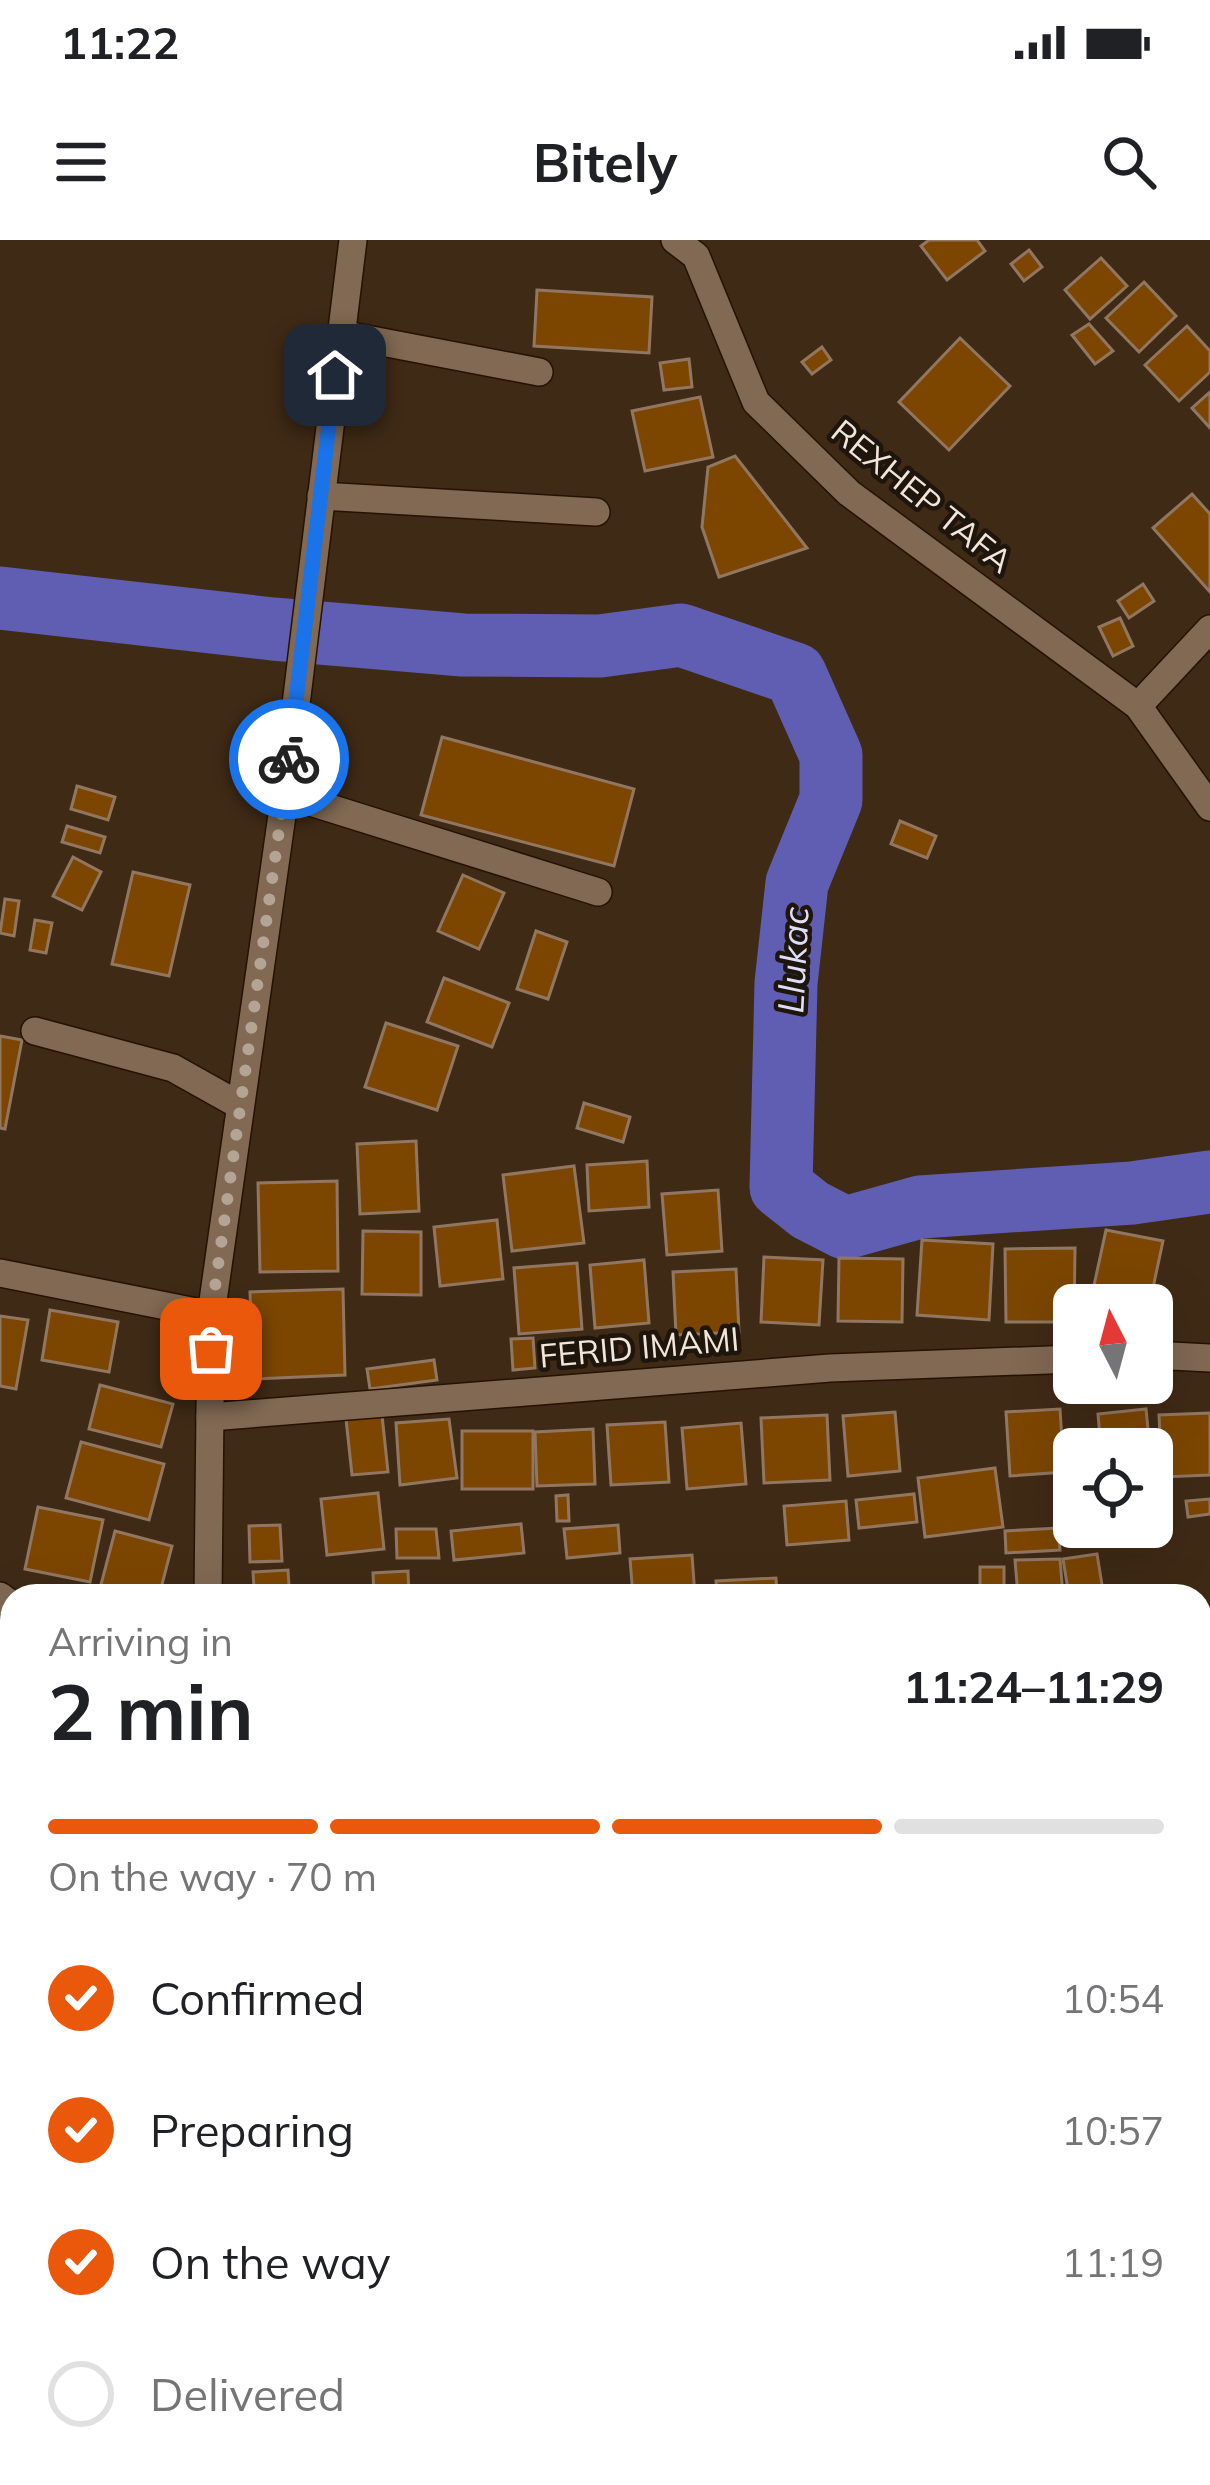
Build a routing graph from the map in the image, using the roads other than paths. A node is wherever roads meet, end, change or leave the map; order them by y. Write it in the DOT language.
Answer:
graph roads {
  1 [pos="353,240"];
  2 [pos="675,240"];
  3 [pos="340,334"];
  4 [pos="539,372"];
  5 [pos="321,496"];
  6 [pos="596,512"];
  7 [pos="1210,629"];
  8 [pos="1138,706"];
  9 [pos="285,794"];
  10 [pos="1210,806"];
  11 [pos="598,892"];
  12 [pos="35,1031"];
  13 [pos="238,1105"];
  14 [pos="0,1273"];
  15 [pos="211,1316"];
  16 [pos="1173,1355"];
  17 [pos="1210,1358"];
  18 [pos="1053,1360"];
  19 [pos="211,1418"];
  20 [pos="208,1584"];
  1 -- 3 [label="street"];
  2 -- 8 [label="street, REXHEP TAFA"];
  3 -- 4 [label="street"];
  3 -- 5 [label="street"];
  5 -- 6 [label="street"];
  5 -- 9 [label="street"];
  7 -- 8 [label="street"];
  8 -- 10 [label="street, REXHEP TAFA"];
  9 -- 11 [label="street"];
  9 -- 13 [label="street"];
  12 -- 13 [label="street"];
  13 -- 15 [label="street"];
  14 -- 15 [label="street"];
  15 -- 19 [label="street"];
  16 -- 17 [label="street"];
  18 -- 19 [label="street, FERID IMAMI"];
  19 -- 20 [label="street"];
}
